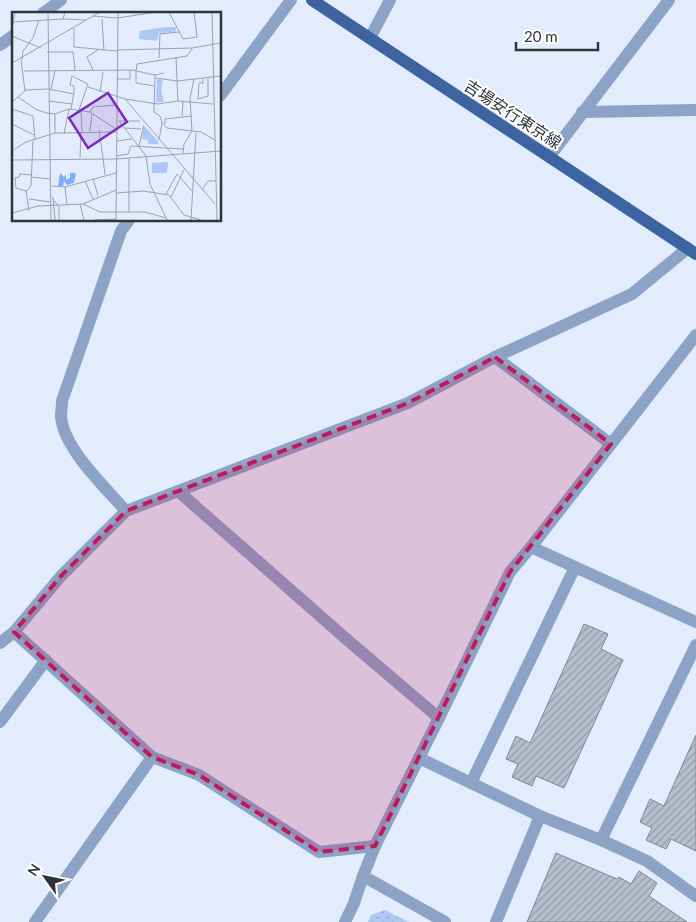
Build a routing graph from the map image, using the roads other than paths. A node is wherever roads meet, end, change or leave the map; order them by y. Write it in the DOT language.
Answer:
graph roads {
  1 [pos="61,0"];
  2 [pos="291,0"];
  3 [pos="312,0"];
  4 [pos="390,0"];
  5 [pos="669,0"];
  6 [pos="45,12"];
  7 [pos="12,36"];
  8 [pos="370,38"];
  9 [pos="0,45"];
  10 [pos="221,95"];
  11 [pos="696,110"];
  12 [pos="582,112"];
  13 [pos="549,157"];
  14 [pos="128,221"];
  15 [pos="692,251"];
  16 [pos="696,335"];
  17 [pos="495,357"];
  18 [pos="611,444"];
  19 [pos="178,491"];
  20 [pos="126,511"];
  21 [pos="531,547"];
  22 [pos="576,567"];
  23 [pos="696,622"];
  24 [pos="14,632"];
  25 [pos="0,643"];
  26 [pos="696,645"];
  27 [pos="46,660"];
  28 [pos="439,718"];
  29 [pos="0,722"];
  30 [pos="152,757"];
  31 [pos="419,758"];
  32 [pos="471,783"];
  33 [pos="540,816"];
  34 [pos="602,840"];
  35 [pos="375,846"];
  36 [pos="362,876"];
  37 [pos="696,896"];
  38 [pos="35,922"];
  39 [pos="345,922"];
  40 [pos="445,922"];
  41 [pos="496,922"];
  1 -- 6 [label="street"];
  2 -- 10 [label="street"];
  3 -- 8 [label="main road, 吉場安行東京線"];
  4 -- 8 [label="street"];
  5 -- 12 [label="street"];
  7 -- 9 [label="street"];
  8 -- 13 [label="main road, 吉場安行東京線"];
  11 -- 12 [label="street"];
  12 -- 13 [label="street"];
  13 -- 15 [label="main road, 吉場安行東京線"];
  14 -- 20 [label="street"];
  15 -- 17 [label="street"];
  16 -- 18 [label="street"];
  17 -- 18 [label="street"];
  17 -- 19 [label="street"];
  18 -- 21 [label="street"];
  19 -- 20 [label="street"];
  19 -- 28 [label="street"];
  20 -- 24 [label="street"];
  21 -- 22 [label="street"];
  21 -- 28 [label="street"];
  22 -- 23 [label="street"];
  22 -- 32 [label="street"];
  24 -- 25 [label="street"];
  24 -- 27 [label="street"];
  26 -- 34 [label="street"];
  27 -- 29 [label="street"];
  27 -- 30 [label="street"];
  28 -- 31 [label="street"];
  30 -- 35 [label="street"];
  30 -- 38 [label="street"];
  31 -- 32 [label="street"];
  31 -- 35 [label="street"];
  32 -- 33 [label="street"];
  33 -- 34 [label="street"];
  33 -- 41 [label="street"];
  34 -- 37 [label="street"];
  35 -- 36 [label="street"];
  36 -- 39 [label="street"];
  36 -- 40 [label="street"];
}
